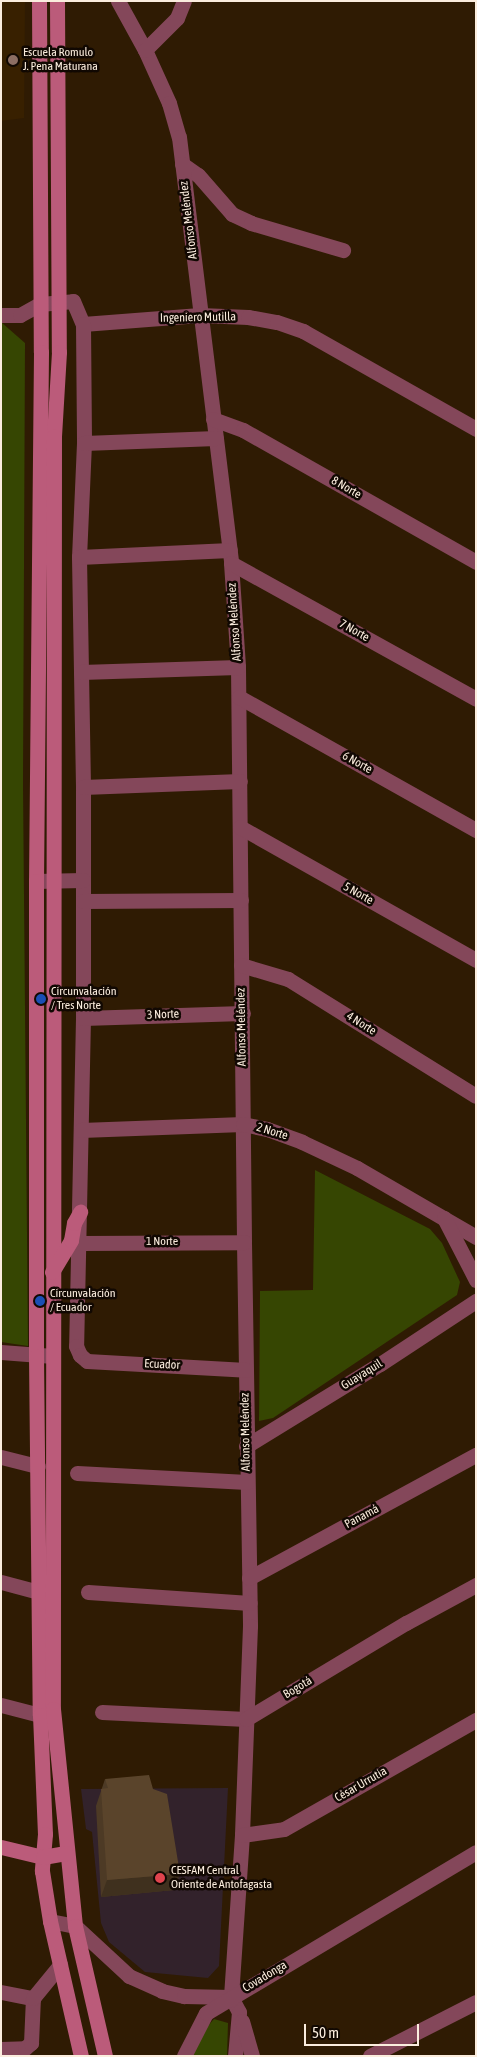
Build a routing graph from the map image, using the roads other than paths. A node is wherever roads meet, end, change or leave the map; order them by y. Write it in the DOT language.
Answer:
graph roads {
  1 [pos="39,1"];
  2 [pos="57,1"];
  3 [pos="118,1"];
  4 [pos="184,1"];
  5 [pos="145,50"];
  6 [pos="182,164"];
  7 [pos="343,250"];
  8 [pos="59,301"];
  9 [pos="40,304"];
  10 [pos="1,315"];
  11 [pos="200,315"];
  12 [pos="83,324"];
  13 [pos="213,420"];
  14 [pos="476,429"];
  15 [pos="216,438"];
  16 [pos="84,443"];
  17 [pos="230,556"];
  18 [pos="79,557"];
  19 [pos="476,562"];
  20 [pos="238,667"];
  21 [pos="81,672"];
  22 [pos="239,697"];
  23 [pos="476,700"];
  24 [pos="240,781"];
  25 [pos="83,787"];
  26 [pos="240,827"];
  27 [pos="476,830"];
  28 [pos="53,880"];
  29 [pos="83,880"];
  30 [pos="36,881"];
  31 [pos="241,900"];
  32 [pos="83,901"];
  33 [pos="476,960"];
  34 [pos="241,965"];
  35 [pos="243,1013"];
  36 [pos="82,1018"];
  37 [pos="476,1096"];
  38 [pos="243,1124"];
  39 [pos="81,1130"];
  40 [pos="80,1212"];
  41 [pos="444,1218"];
  42 [pos="476,1237"];
  43 [pos="244,1242"];
  44 [pos="80,1243"];
  45 [pos="52,1272"];
  46 [pos="476,1280"];
  47 [pos="476,1301"];
  48 [pos="1,1352"];
  49 [pos="36,1356"];
  50 [pos="53,1356"];
  51 [pos="246,1370"];
  52 [pos="246,1446"];
  53 [pos="476,1455"];
  54 [pos="1,1457"];
  55 [pos="38,1466"];
  56 [pos="77,1472"];
  57 [pos="247,1482"];
  58 [pos="249,1578"];
  59 [pos="1,1582"];
  60 [pos="476,1584"];
  61 [pos="39,1592"];
  62 [pos="88,1592"];
  63 [pos="250,1603"];
  64 [pos="1,1705"];
  65 [pos="102,1712"];
  66 [pos="40,1715"];
  67 [pos="246,1719"];
  68 [pos="476,1720"];
  69 [pos="242,1835"];
  70 [pos="1,1847"];
  71 [pos="476,1852"];
  72 [pos="66,1853"];
  73 [pos="43,1857"];
  74 [pos="50,1921"];
  75 [pos="75,1926"];
  76 [pos="60,1965"];
  77 [pos="1,1992"];
  78 [pos="231,1997"];
  79 [pos="33,1998"];
  80 [pos="476,2002"];
  81 [pos="239,2012"];
  82 [pos="1,2049"];
  83 [pos="81,2056"];
  84 [pos="105,2056"];
  85 [pos="184,2056"];
  86 [pos="236,2056"];
  87 [pos="252,2056"];
  88 [pos="370,2056"];
  1 -- 9 [label="main road"];
  2 -- 8 [label="main road"];
  3 -- 5 [label="street, Alfonso Meléndez"];
  4 -- 5 [label="street"];
  5 -- 6 [label="street, Alfonso Meléndez"];
  6 -- 7 [label="street"];
  6 -- 11 [label="street, Alfonso Meléndez"];
  8 -- 9 [label="street"];
  8 -- 12 [label="street"];
  8 -- 28 [label="main road"];
  9 -- 10 [label="street"];
  9 -- 30 [label="main road"];
  11 -- 12 [label="street, Ingeniero Mutilla"];
  11 -- 13 [label="street, Alfonso Meléndez"];
  11 -- 14 [label="street, Ingeniero Mutilla"];
  12 -- 16 [label="street"];
  13 -- 15 [label="street, Alfonso Meléndez"];
  13 -- 19 [label="street, 8 Norte"];
  15 -- 16 [label="street"];
  15 -- 17 [label="street, Alfonso Meléndez"];
  16 -- 18 [label="street"];
  17 -- 18 [label="street"];
  17 -- 20 [label="street, Alfonso Meléndez"];
  17 -- 23 [label="street, 7 Norte"];
  18 -- 21 [label="street"];
  20 -- 21 [label="street"];
  20 -- 22 [label="street, Alfonso Meléndez"];
  21 -- 25 [label="street"];
  22 -- 24 [label="street, Alfonso Meléndez"];
  22 -- 27 [label="street, 6 Norte"];
  24 -- 25 [label="street"];
  24 -- 26 [label="street, Alfonso Meléndez"];
  25 -- 29 [label="street"];
  26 -- 31 [label="street, Alfonso Meléndez"];
  26 -- 33 [label="street, 5 Norte"];
  28 -- 29 [label="street"];
  28 -- 30 [label="street"];
  28 -- 45 [label="main road"];
  29 -- 32 [label="street"];
  30 -- 49 [label="main road"];
  31 -- 32 [label="street"];
  31 -- 34 [label="street, Alfonso Meléndez"];
  32 -- 36 [label="street"];
  34 -- 35 [label="street, Alfonso Meléndez"];
  34 -- 37 [label="street, 4 Norte"];
  35 -- 36 [label="street, 3 Norte"];
  35 -- 38 [label="street, Alfonso Meléndez"];
  36 -- 39 [label="street"];
  38 -- 39 [label="street, 2 Norte"];
  38 -- 41 [label="street, 2 Norte"];
  38 -- 43 [label="street, Alfonso Meléndez"];
  39 -- 40 [label="street"];
  40 -- 44 [label="street"];
  40 -- 45 [label="main road"];
  41 -- 42 [label="street, 2 Norte"];
  41 -- 46 [label="street"];
  43 -- 44 [label="street, 1 Norte"];
  43 -- 51 [label="street, Alfonso Meléndez"];
  44 -- 51 [label="street, Ecuador"];
  45 -- 50 [label="main road"];
  47 -- 52 [label="street, Guayaquil"];
  48 -- 49 [label="street"];
  49 -- 50 [label="street"];
  49 -- 55 [label="main road"];
  50 -- 72 [label="main road"];
  51 -- 52 [label="street, Alfonso Meléndez"];
  52 -- 57 [label="street, Alfonso Meléndez"];
  53 -- 58 [label="street, Panamá"];
  54 -- 55 [label="street"];
  55 -- 61 [label="main road"];
  56 -- 57 [label="street"];
  57 -- 58 [label="street, Alfonso Meléndez"];
  58 -- 63 [label="street, Alfonso Meléndez"];
  59 -- 61 [label="street"];
  60 -- 67 [label="street, Bogotá"];
  61 -- 66 [label="main road"];
  62 -- 63 [label="street"];
  63 -- 67 [label="street, Alfonso Meléndez"];
  64 -- 66 [label="street"];
  65 -- 67 [label="street"];
  66 -- 73 [label="main road"];
  67 -- 69 [label="street, Alfonso Meléndez"];
  68 -- 69 [label="street, César Urrutia"];
  69 -- 78 [label="street, Alfonso Meléndez"];
  70 -- 73 [label="main road"];
  71 -- 78 [label="street, Covadonga"];
  72 -- 73 [label="main road"];
  72 -- 75 [label="main road"];
  73 -- 74 [label="main road"];
  74 -- 75 [label="street"];
  74 -- 76 [label="main road"];
  75 -- 78 [label="street, Covadonga"];
  75 -- 84 [label="main road"];
  76 -- 79 [label="street"];
  76 -- 83 [label="main road"];
  77 -- 79 [label="street"];
  78 -- 81 [label="street"];
  78 -- 85 [label="street"];
  79 -- 82 [label="street"];
  80 -- 88 [label="street"];
  81 -- 86 [label="street"];
  81 -- 87 [label="street"];
}
